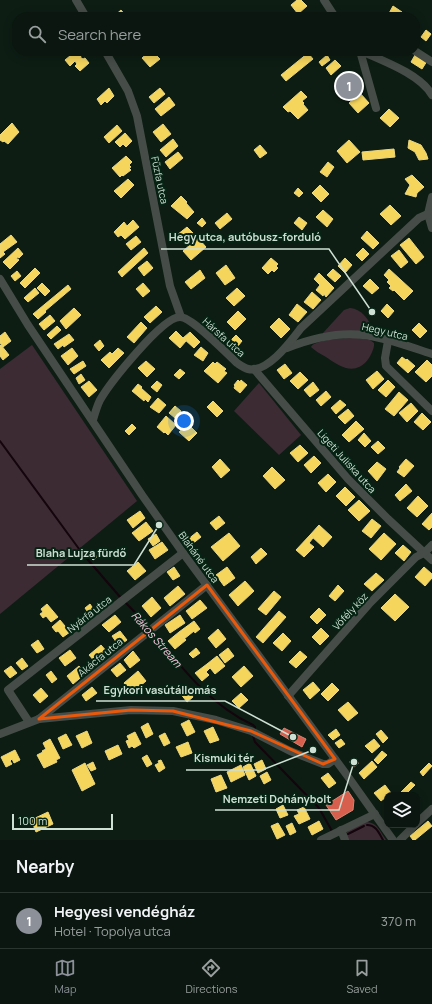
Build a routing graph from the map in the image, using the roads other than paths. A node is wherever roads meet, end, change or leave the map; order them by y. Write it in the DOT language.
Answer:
graph roads {
  1 [pos="76,0"];
  2 [pos="324,0"];
  3 [pos="83,12"];
  4 [pos="332,12"];
  5 [pos="420,54"];
  6 [pos="109,56"];
  7 [pos="361,56"];
  8 [pos="370,56"];
  9 [pos="432,62"];
  10 [pos="432,95"];
  11 [pos="376,108"];
  12 [pos="432,197"];
  13 [pos="428,214"];
  14 [pos="432,228"];
  15 [pos="0,279"];
  16 [pos="181,317"];
  17 [pos="388,341"];
  18 [pos="286,348"];
  19 [pos="432,354"];
  20 [pos="254,369"];
  21 [pos="432,411"];
  22 [pos="93,420"];
  23 [pos="432,545"];
  24 [pos="183,553"];
  25 [pos="424,553"];
  26 [pos="432,560"];
  27 [pos="207,585"];
  28 [pos="288,696"];
  29 [pos="39,719"];
  30 [pos="29,722"];
  31 [pos="0,734"];
  32 [pos="335,759"];
  33 [pos="432,809"];
  34 [pos="375,814"];
  35 [pos="420,820"];
  36 [pos="412,828"];
  37 [pos="340,831"];
  38 [pos="321,840"];
  39 [pos="345,840"];
  40 [pos="393,840"];
  41 [pos="400,840"];
  1 -- 3 [label="street"];
  2 -- 4 [label="street"];
  5 -- 9 [label="street"];
  6 -- 16 [label="street, Fűzfa utca"];
  7 -- 11 [label="street"];
  8 -- 10 [label="street"];
  12 -- 13 [label="street"];
  13 -- 14 [label="street"];
  13 -- 18 [label="street"];
  15 -- 22 [label="street, Blaháné utca"];
  16 -- 20 [label="street, Hársfa utca"];
  16 -- 22 [label="street"];
  17 -- 18 [label="street, Hegy utca"];
  17 -- 19 [label="street, Hegy utca"];
  17 -- 21 [label="street"];
  18 -- 20 [label="street"];
  20 -- 25 [label="street, Ligeti Juliska utca"];
  22 -- 24 [label="street, Blaháné utca"];
  23 -- 25 [label="street, Vőfély köz"];
  24 -- 27 [label="street, Blaháné utca"];
  24 -- 30 [label="street, Nyárfa utca"];
  25 -- 26 [label="street, Ligeti Juliska utca"];
  25 -- 28 [label="street, Vőfély köz"];
  27 -- 28 [label="street, Blaháné utca"];
  27 -- 29 [label="street, Akácfa utca"];
  28 -- 32 [label="street, Blaháné utca"];
  29 -- 30 [label="street, Akácfa utca"];
  29 -- 32 [label="street"];
  30 -- 31 [label="street, Akácfa utca"];
  32 -- 34 [label="street, Blaháné utca"];
  33 -- 35 [label="street"];
  34 -- 37 [label="street"];
  34 -- 40 [label="street, Blaháné utca"];
  36 -- 41 [label="street"];
  37 -- 38 [label="street"];
  37 -- 39 [label="street"];
}
